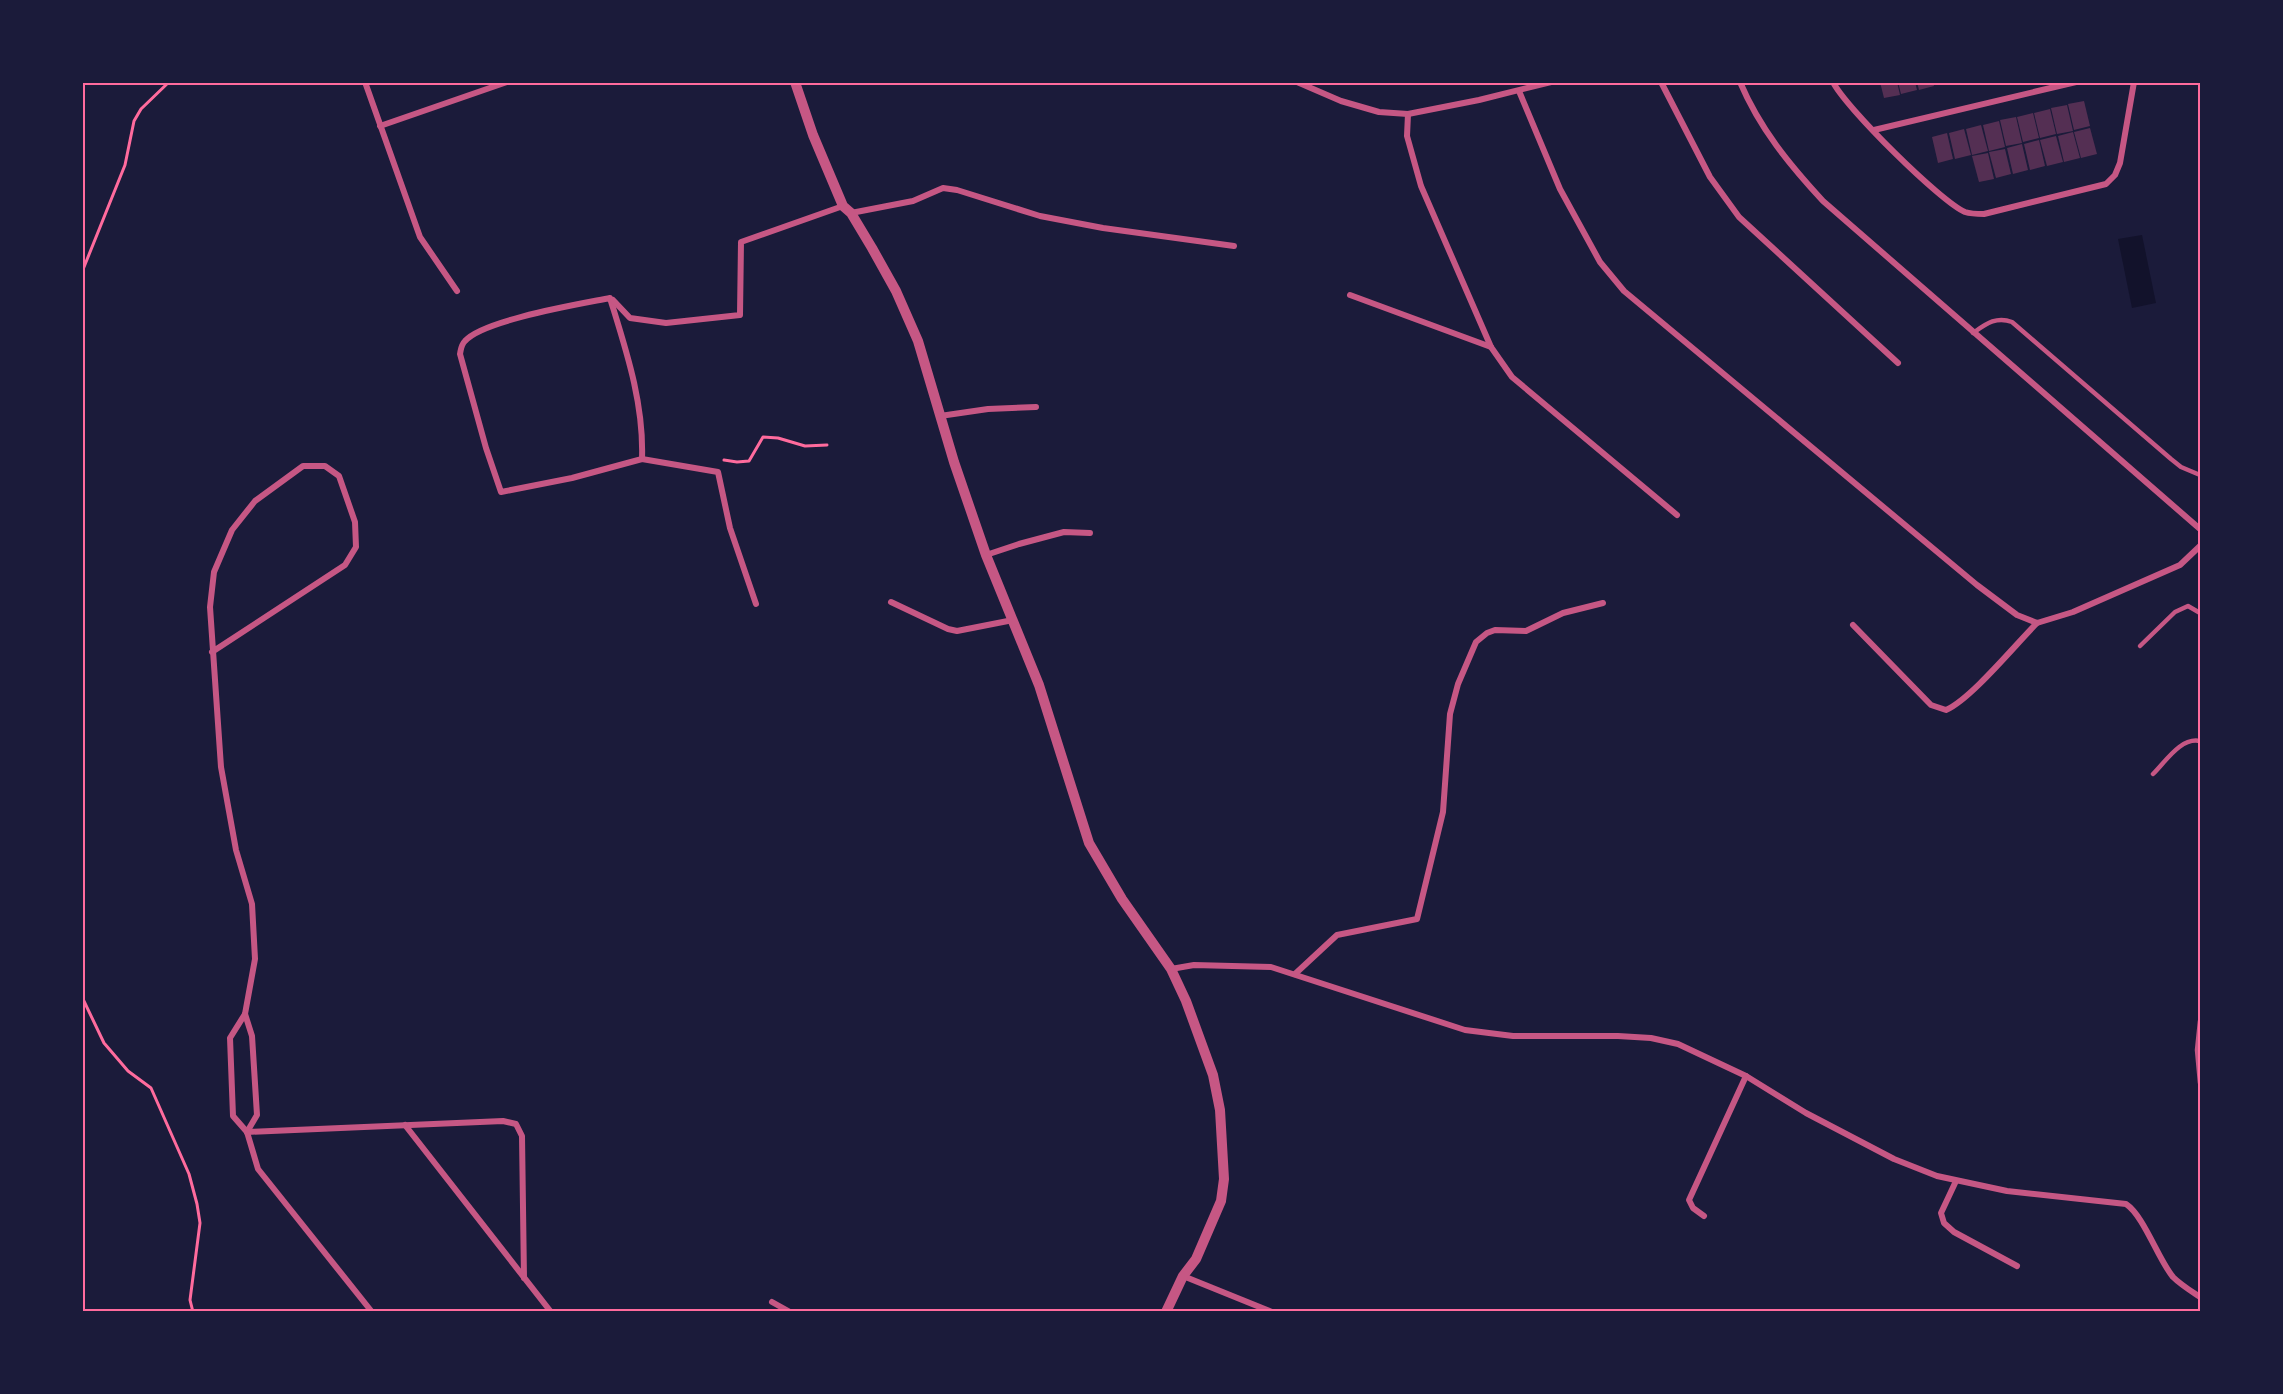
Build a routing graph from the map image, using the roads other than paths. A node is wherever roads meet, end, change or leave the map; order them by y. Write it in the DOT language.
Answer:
graph roads {
  1 [pos="365,82"];
  2 [pos="507,82"];
  3 [pos="795,82"];
  4 [pos="1297,82"];
  5 [pos="1551,82"];
  6 [pos="1661,82"];
  7 [pos="1740,82"];
  8 [pos="1833,82"];
  9 [pos="2076,82"];
  10 [pos="2134,82"];
  11 [pos="1518,92"];
  12 [pos="1408,114"];
  13 [pos="380,126"];
  14 [pos="1874,130"];
  15 [pos="847,210"];
  16 [pos="1234,246"];
  17 [pos="457,291"];
  18 [pos="1350,295"];
  19 [pos="610,298"];
  20 [pos="1973,333"];
  21 [pos="1491,347"];
  22 [pos="1898,363"];
  23 [pos="1036,407"];
  24 [pos="940,416"];
  25 [pos="642,459"];
  26 [pos="2200,475"];
  27 [pos="1677,515"];
  28 [pos="2200,529"];
  29 [pos="1090,533"];
  30 [pos="2200,546"];
  31 [pos="986,555"];
  32 [pos="891,602"];
  33 [pos="1603,603"];
  34 [pos="756,604"];
  35 [pos="2200,613"];
  36 [pos="1014,620"];
  37 [pos="2037,623"];
  38 [pos="1854,625"];
  39 [pos="2140,646"];
  40 [pos="212,652"];
  41 [pos="2200,741"];
  42 [pos="2153,774"];
  43 [pos="1171,969"];
  44 [pos="1295,974"];
  45 [pos="245,1014"];
  46 [pos="2200,1021"];
  47 [pos="1746,1076"];
  48 [pos="2200,1083"];
  49 [pos="405,1125"];
  50 [pos="247,1132"];
  51 [pos="1956,1181"];
  52 [pos="1704,1216"];
  53 [pos="2017,1266"];
  54 [pos="1183,1276"];
  55 [pos="524,1278"];
  56 [pos="2200,1297"];
  57 [pos="772,1302"];
  58 [pos="372,1311"];
  59 [pos="551,1311"];
  60 [pos="790,1311"];
  61 [pos="1166,1311"];
  62 [pos="1272,1311"];
  1 -- 13 [label="street"];
  2 -- 13 [label="street"];
  3 -- 15 [label="street"];
  4 -- 12 [label="street"];
  5 -- 11 [label="street"];
  6 -- 22 [label="street"];
  7 -- 20 [label="street"];
  8 -- 14 [label="street"];
  9 -- 14 [label="street"];
  10 -- 14 [label="street"];
  11 -- 12 [label="street"];
  11 -- 37 [label="street"];
  12 -- 21 [label="street"];
  13 -- 17 [label="street"];
  15 -- 16 [label="street"];
  15 -- 19 [label="street"];
  15 -- 24 [label="street"];
  18 -- 21 [label="street"];
  19 -- 25 [label="street"];
  19 -- 25 [label="street"];
  20 -- 26 [label="lane"];
  20 -- 28 [label="street"];
  21 -- 27 [label="street"];
  23 -- 24 [label="street"];
  24 -- 31 [label="street"];
  25 -- 34 [label="street"];
  29 -- 31 [label="street"];
  30 -- 37 [label="street"];
  31 -- 36 [label="street"];
  32 -- 36 [label="street"];
  33 -- 44 [label="street"];
  35 -- 39 [label="lane"];
  36 -- 43 [label="street"];
  37 -- 38 [label="street"];
  40 -- 40 [label="street"];
  40 -- 45 [label="street"];
  41 -- 42 [label="lane"];
  43 -- 44 [label="street"];
  43 -- 54 [label="street"];
  44 -- 47 [label="street"];
  45 -- 50 [label="street"];
  45 -- 50 [label="street"];
  46 -- 48 [label="lane"];
  47 -- 51 [label="street"];
  47 -- 52 [label="street"];
  49 -- 50 [label="street"];
  49 -- 55 [label="street"];
  49 -- 55 [label="street"];
  50 -- 58 [label="street"];
  51 -- 53 [label="street"];
  51 -- 56 [label="street"];
  54 -- 61 [label="street"];
  54 -- 62 [label="street"];
  55 -- 59 [label="street"];
  57 -- 60 [label="street"];
}
